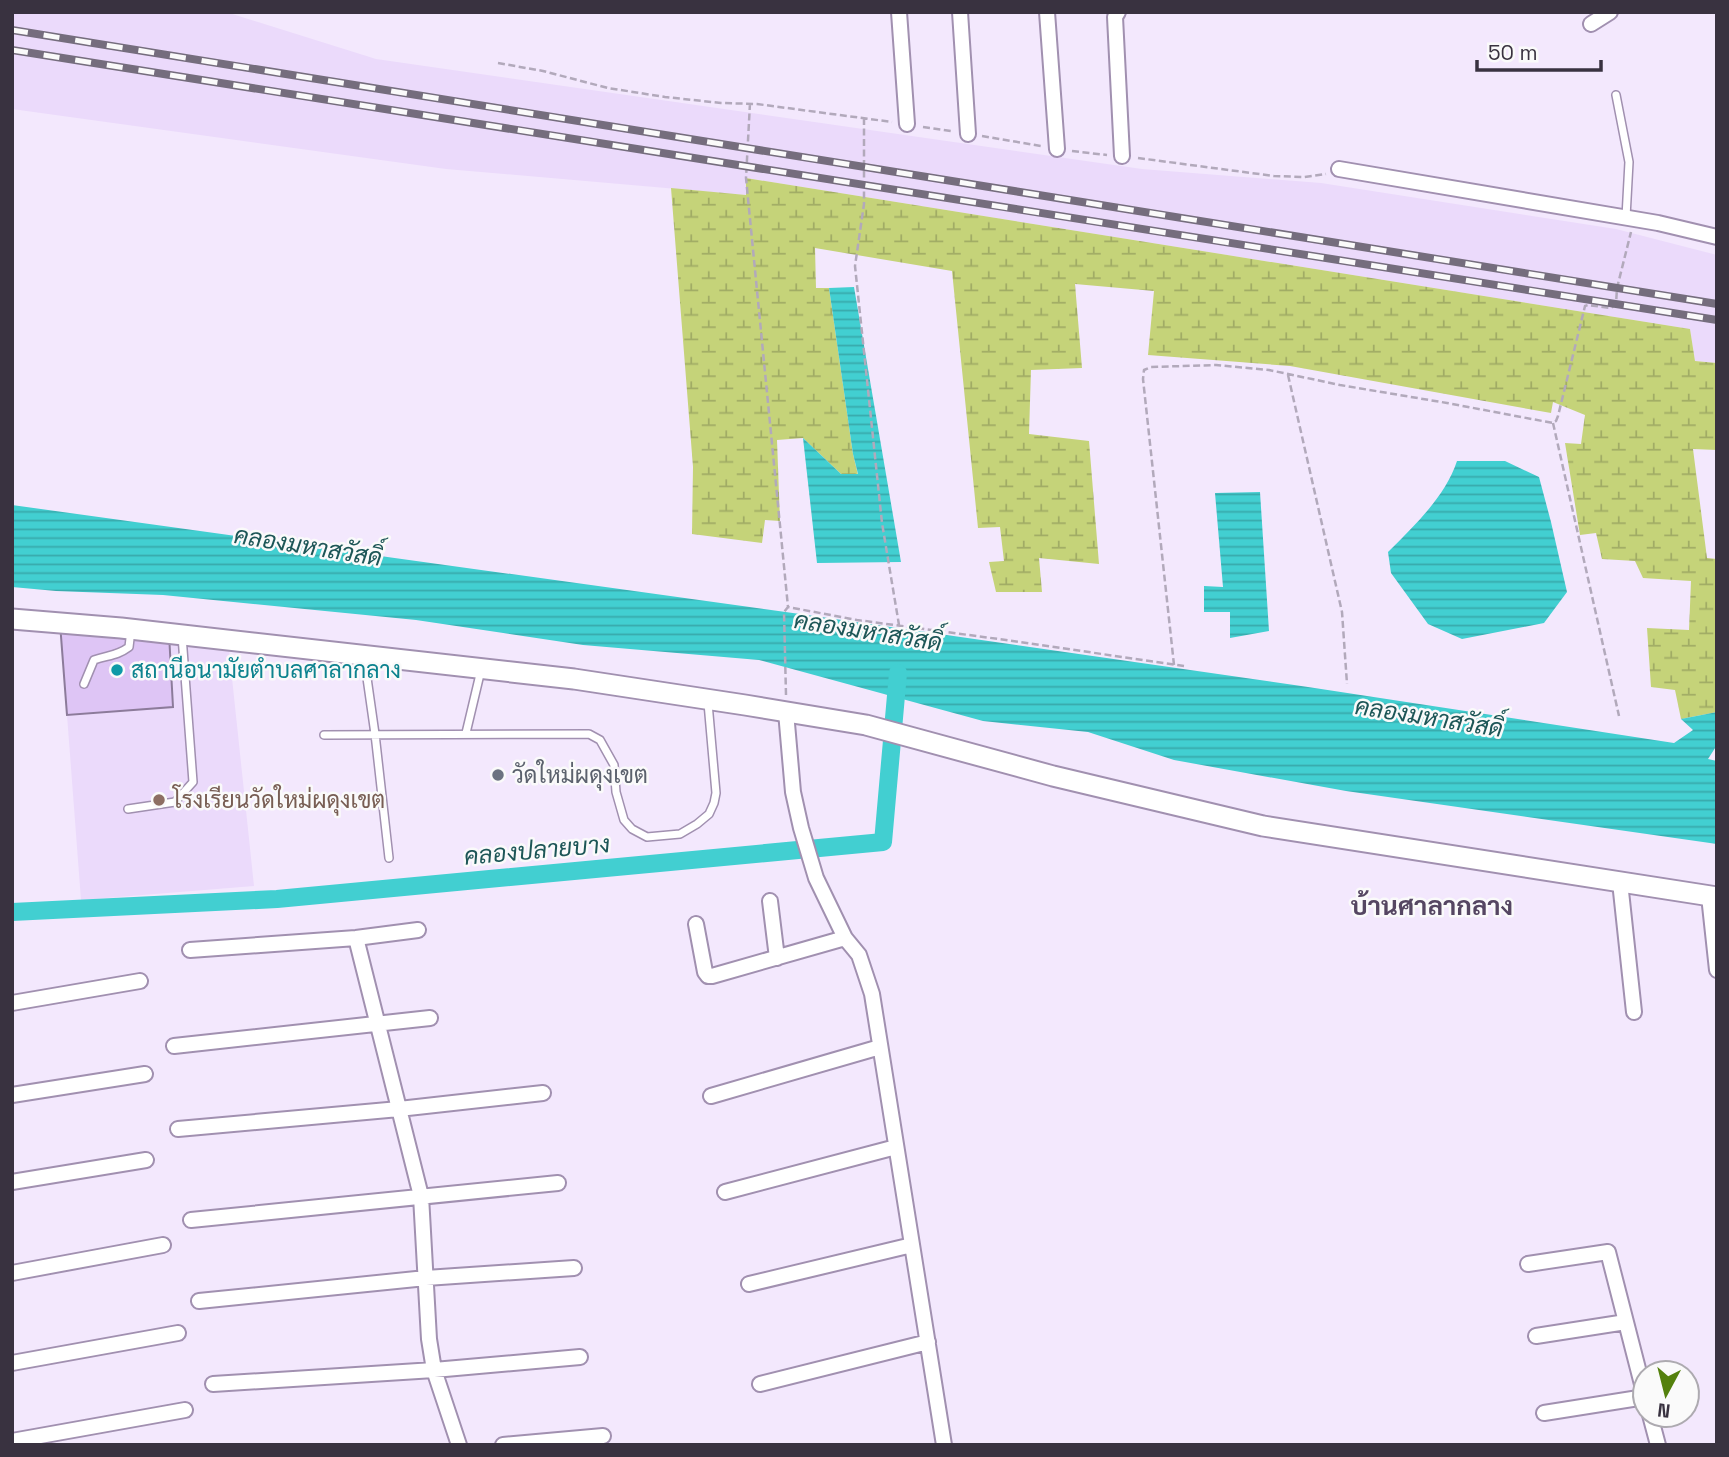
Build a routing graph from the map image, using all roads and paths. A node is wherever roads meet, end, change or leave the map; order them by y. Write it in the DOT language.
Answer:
graph roads {
  1 [pos="898,12"];
  2 [pos="960,12"];
  3 [pos="1047,12"];
  4 [pos="1118,12"];
  5 [pos="1610,12"];
  6 [pos="1591,24"];
  7 [pos="1616,94"];
  8 [pos="750,103"];
  9 [pos="864,118"];
  10 [pos="907,124"];
  11 [pos="968,134"];
  12 [pos="1057,149"];
  13 [pos="1122,156"];
  14 [pos="1339,169"];
  15 [pos="1630,218"];
  16 [pos="1717,237"];
  17 [pos="1288,374"];
  18 [pos="1553,423"];
  19 [pos="788,607"];
  20 [pos="12,619"];
  21 [pos="899,625"];
  22 [pos="131,629"];
  23 [pos="182,635"];
  24 [pos="364,656"];
  25 [pos="1174,665"];
  26 [pos="1184,666"];
  27 [pos="482,670"];
  28 [pos="84,684"];
  29 [pos="1347,684"];
  30 [pos="785,685"];
  31 [pos="708,699"];
  32 [pos="786,712"];
  33 [pos="1619,716"];
  34 [pos="466,733"];
  35 [pos="375,734"];
  36 [pos="324,735"];
  37 [pos="128,809"];
  38 [pos="388,858"];
  39 [pos="1620,882"];
  40 [pos="1713,896"];
  41 [pos="770,901"];
  42 [pos="696,925"];
  43 [pos="418,930"];
  44 [pos="356,938"];
  45 [pos="845,938"];
  46 [pos="190,950"];
  47 [pos="776,958"];
  48 [pos="1717,970"];
  49 [pos="140,981"];
  50 [pos="12,1003"];
  51 [pos="1634,1012"];
  52 [pos="430,1018"];
  53 [pos="377,1023"];
  54 [pos="174,1046"];
  55 [pos="880,1047"];
  56 [pos="145,1074"];
  57 [pos="543,1093"];
  58 [pos="12,1095"];
  59 [pos="711,1096"];
  60 [pos="399,1109"];
  61 [pos="178,1129"];
  62 [pos="896,1146"];
  63 [pos="146,1160"];
  64 [pos="12,1182"];
  65 [pos="558,1183"];
  66 [pos="725,1192"];
  67 [pos="421,1196"];
  68 [pos="191,1220"];
  69 [pos="163,1245"];
  70 [pos="912,1245"];
  71 [pos="1528,1264"];
  72 [pos="574,1268"];
  73 [pos="12,1273"];
  74 [pos="426,1278"];
  75 [pos="749,1284"];
  76 [pos="199,1301"];
  77 [pos="1626,1322"];
  78 [pos="178,1333"];
  79 [pos="1536,1336"];
  80 [pos="928,1342"];
  81 [pos="580,1357"];
  82 [pos="1636,1359"];
  83 [pos="12,1363"];
  84 [pos="434,1370"];
  85 [pos="213,1384"];
  86 [pos="760,1384"];
  87 [pos="1631,1398"];
  88 [pos="185,1410"];
  89 [pos="1544,1413"];
  90 [pos="603,1436"];
  91 [pos="12,1443"];
  92 [pos="943,1444"];
  93 [pos="459,1445"];
  94 [pos="503,1445"];
  1 -- 10 [label="street"];
  2 -- 11 [label="street"];
  3 -- 12 [label="street"];
  4 -- 13 [label="street"];
  5 -- 6 [label="street"];
  7 -- 15 [label="lane"];
  8 -- 19 [label="path"];
  9 -- 21 [label="path"];
  14 -- 15 [label="street"];
  15 -- 16 [label="street"];
  15 -- 18 [label="path"];
  17 -- 18 [label="path"];
  17 -- 25 [label="path"];
  17 -- 29 [label="path"];
  18 -- 33 [label="path"];
  19 -- 21 [label="path"];
  19 -- 30 [label="path"];
  20 -- 22 [label="street"];
  21 -- 25 [label="path"];
  22 -- 23 [label="street"];
  22 -- 28 [label="lane"];
  23 -- 24 [label="street"];
  23 -- 37 [label="lane"];
  24 -- 27 [label="street"];
  24 -- 35 [label="lane"];
  25 -- 26 [label="path"];
  27 -- 31 [label="street"];
  27 -- 34 [label="lane"];
  31 -- 32 [label="street"];
  31 -- 34 [label="lane"];
  32 -- 39 [label="street"];
  32 -- 45 [label="street"];
  34 -- 35 [label="lane"];
  35 -- 36 [label="lane"];
  35 -- 38 [label="lane"];
  39 -- 40 [label="street"];
  39 -- 51 [label="street"];
  40 -- 48 [label="street"];
  41 -- 47 [label="street"];
  42 -- 47 [label="street"];
  43 -- 44 [label="street"];
  44 -- 46 [label="street"];
  44 -- 53 [label="street"];
  45 -- 47 [label="street"];
  45 -- 55 [label="street"];
  49 -- 50 [label="street"];
  52 -- 53 [label="street"];
  53 -- 54 [label="street"];
  53 -- 60 [label="street"];
  55 -- 59 [label="street"];
  55 -- 62 [label="street"];
  56 -- 58 [label="street"];
  57 -- 60 [label="street"];
  60 -- 61 [label="street"];
  60 -- 67 [label="street"];
  62 -- 66 [label="street"];
  62 -- 70 [label="street"];
  63 -- 64 [label="street"];
  65 -- 67 [label="street"];
  67 -- 68 [label="street"];
  67 -- 74 [label="street"];
  69 -- 73 [label="street"];
  70 -- 75 [label="street"];
  70 -- 80 [label="street"];
  71 -- 77 [label="street"];
  72 -- 74 [label="street"];
  74 -- 76 [label="street"];
  74 -- 84 [label="street"];
  77 -- 79 [label="street"];
  77 -- 82 [label="street"];
  78 -- 83 [label="street"];
  80 -- 86 [label="street"];
  80 -- 92 [label="street"];
  81 -- 84 [label="street"];
  84 -- 85 [label="street"];
  84 -- 93 [label="street"];
  87 -- 89 [label="street"];
  88 -- 91 [label="street"];
  90 -- 94 [label="street"];
}
